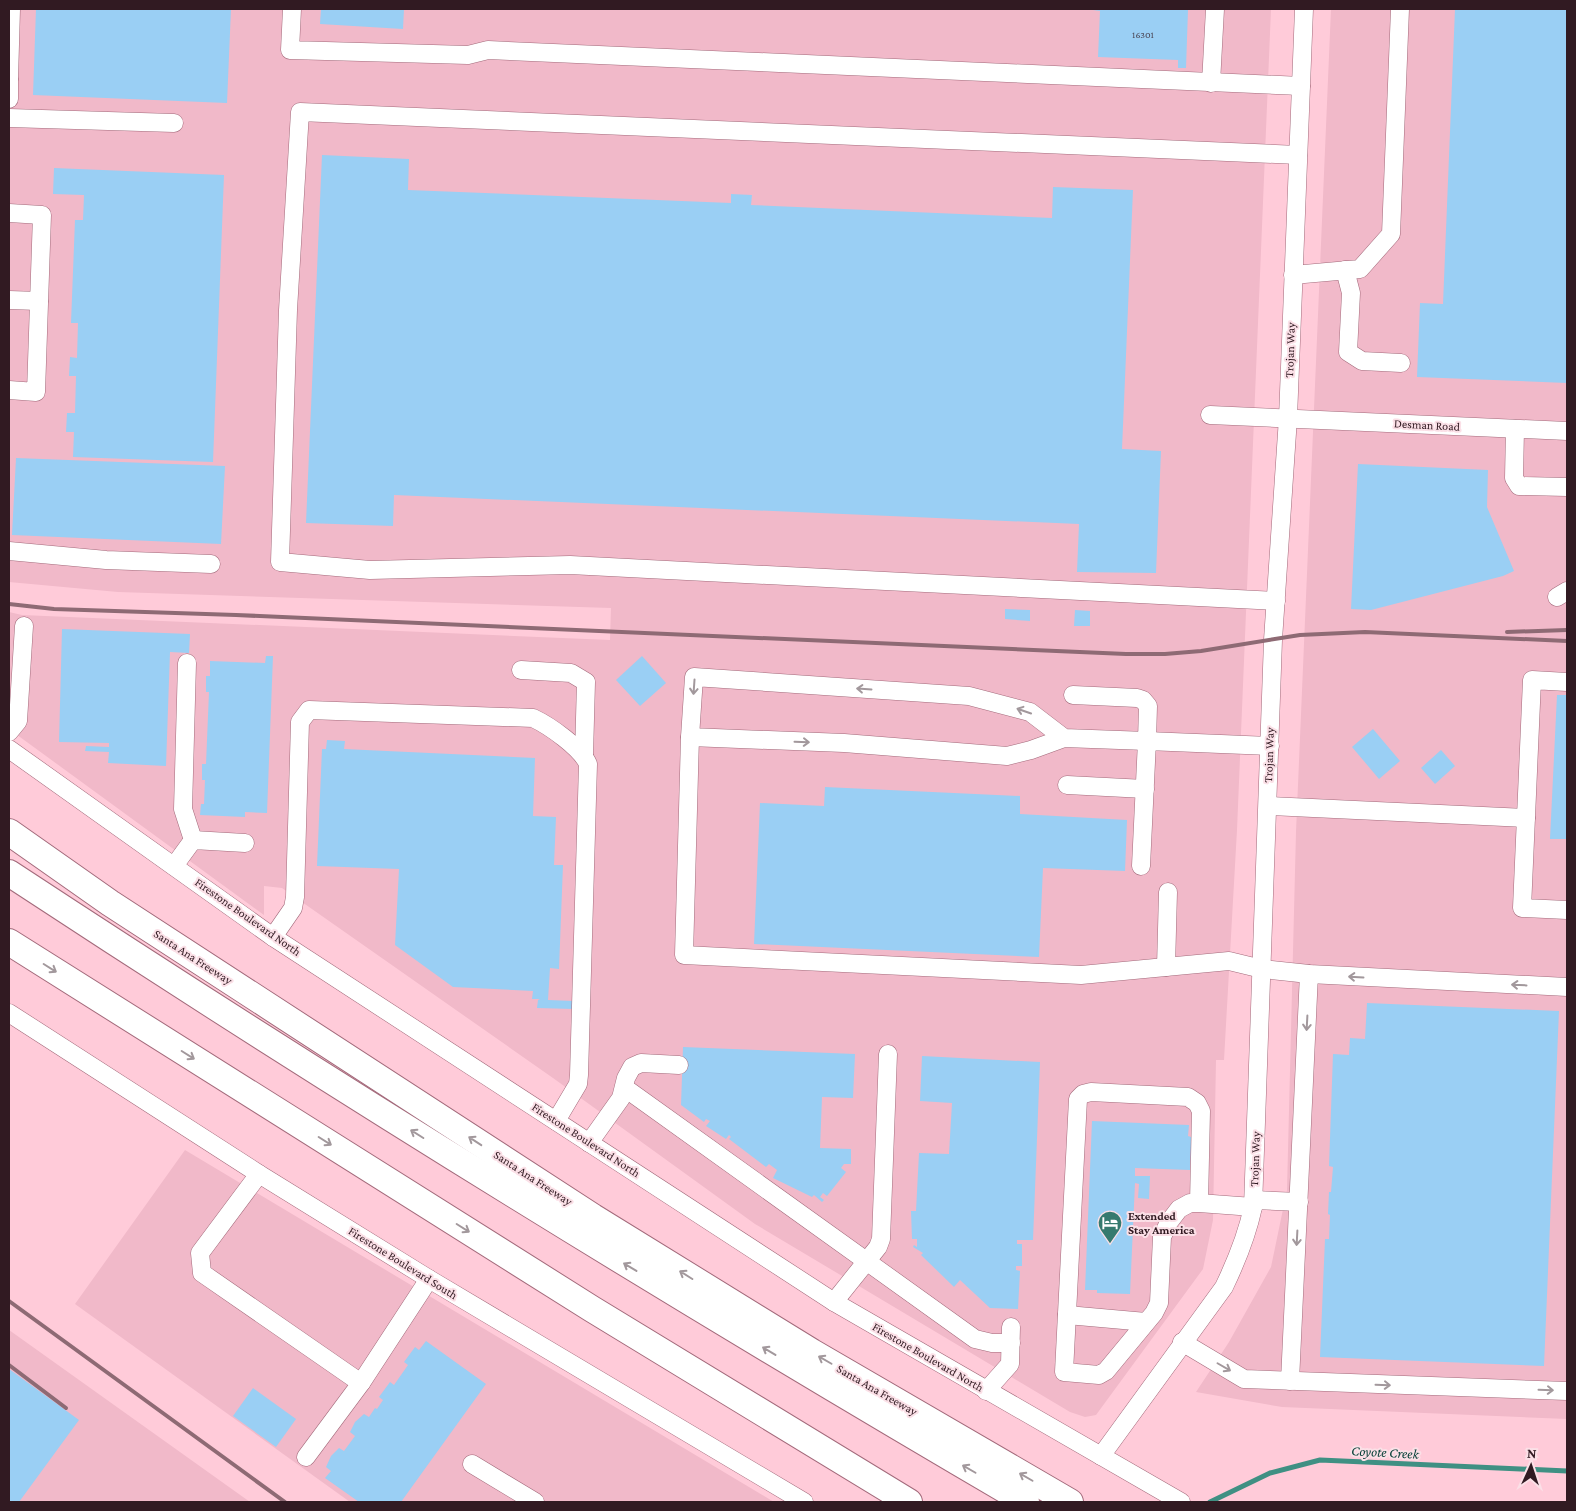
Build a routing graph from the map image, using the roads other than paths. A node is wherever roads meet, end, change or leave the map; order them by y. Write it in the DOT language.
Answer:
graph roads {
  1 [pos="11,9"];
  2 [pos="292,9"];
  3 [pos="1215,9"];
  4 [pos="1304,9"];
  5 [pos="1400,9"];
  6 [pos="9,79"];
  7 [pos="1211,82"];
  8 [pos="1301,86"];
  9 [pos="9,99"];
  10 [pos="9,118"];
  11 [pos="174,123"];
  12 [pos="1298,156"];
  13 [pos="9,213"];
  14 [pos="1345,270"];
  15 [pos="1294,275"];
  16 [pos="9,300"];
  17 [pos="39,301"];
  18 [pos="1401,363"];
  19 [pos="9,390"];
  20 [pos="1210,415"];
  21 [pos="1288,418"];
  22 [pos="1515,429"];
  23 [pos="1567,431"];
  24 [pos="1567,487"];
  25 [pos="9,551"];
  26 [pos="211,564"];
  27 [pos="1276,602"];
  28 [pos="24,626"];
  29 [pos="187,663"];
  30 [pos="521,670"];
  31 [pos="1567,682"];
  32 [pos="1073,695"];
  33 [pos="9,732"];
  34 [pos="690,738"];
  35 [pos="1064,738"];
  36 [pos="1146,741"];
  37 [pos="1270,746"];
  38 [pos="9,749"];
  39 [pos="584,755"];
  40 [pos="1067,786"];
  41 [pos="1145,789"];
  42 [pos="1268,806"];
  43 [pos="1526,818"];
  44 [pos="9,832"];
  45 [pos="193,840"];
  46 [pos="245,844"];
  47 [pos="174,866"];
  48 [pos="1141,866"];
  49 [pos="9,873"];
  50 [pos="1168,892"];
  51 [pos="1567,910"];
  52 [pos="274,936"];
  53 [pos="9,942"];
  54 [pos="1166,967"];
  55 [pos="1262,969"];
  56 [pos="1309,974"];
  57 [pos="1567,987"];
  58 [pos="9,1013"];
  59 [pos="888,1054"];
  60 [pos="679,1065"];
  61 [pos="625,1088"];
  62 [pos="556,1120"];
  63 [pos="589,1143"];
  64 [pos="259,1174"];
  65 [pos="1299,1202"];
  66 [pos="1199,1203"];
  67 [pos="1254,1203"];
  68 [pos="866,1261"];
  69 [pos="429,1279"];
  70 [pos="834,1302"];
  71 [pos="1067,1315"];
  72 [pos="1146,1322"];
  73 [pos="1182,1342"];
  74 [pos="1290,1381"];
  75 [pos="361,1383"];
  76 [pos="986,1390"];
  77 [pos="1567,1391"];
  78 [pos="1101,1456"];
  79 [pos="306,1457"];
  80 [pos="472,1464"];
  81 [pos="535,1502"];
  82 [pos="804,1502"];
  83 [pos="909,1502"];
  84 [pos="1026,1502"];
  85 [pos="1069,1502"];
  86 [pos="1181,1502"];
  1 -- 6 [label="street"];
  2 -- 7 [label="street"];
  3 -- 7 [label="street"];
  4 -- 8 [label="street, Trojan Way"];
  5 -- 14 [label="street"];
  6 -- 9 [label="street"];
  7 -- 8 [label="street"];
  8 -- 12 [label="street, Trojan Way"];
  10 -- 11 [label="street"];
  12 -- 15 [label="street, Trojan Way"];
  12 -- 27 [label="street"];
  13 -- 17 [label="street"];
  14 -- 15 [label="street"];
  14 -- 18 [label="street"];
  15 -- 21 [label="street, Trojan Way"];
  16 -- 17 [label="street"];
  17 -- 19 [label="street"];
  20 -- 21 [label="street, Desman Road"];
  21 -- 22 [label="street, Desman Road"];
  21 -- 27 [label="street, Trojan Way"];
  22 -- 23 [label="street, Desman Road"];
  22 -- 24 [label="street"];
  25 -- 26 [label="street"];
  27 -- 37 [label="street, Trojan Way"];
  28 -- 33 [label="street"];
  29 -- 45 [label="street"];
  30 -- 39 [label="street"];
  31 -- 43 [label="street"];
  32 -- 36 [label="street"];
  34 -- 35 [label="street, one-way"];
  35 -- 34 [label="street, one-way"];
  34 -- 54 [label="street"];
  35 -- 36 [label="street"];
  36 -- 37 [label="street"];
  36 -- 41 [label="street"];
  37 -- 42 [label="street, Trojan Way"];
  38 -- 47 [label="street, Firestone Boulevard North"];
  39 -- 52 [label="street"];
  39 -- 62 [label="street"];
  40 -- 41 [label="street"];
  41 -- 48 [label="street"];
  42 -- 43 [label="street"];
  42 -- 55 [label="street, Trojan Way"];
  43 -- 51 [label="street"];
  85 -- 44 [label="highway, Santa Ana Freeway, one-way"];
  45 -- 46 [label="street"];
  45 -- 47 [label="street"];
  47 -- 52 [label="street, Firestone Boulevard North"];
  84 -- 49 [label="highway, one-way"];
  50 -- 54 [label="street"];
  52 -- 62 [label="street, Firestone Boulevard North"];
  53 -- 83 [label="highway, one-way"];
  54 -- 55 [label="street"];
  55 -- 56 [label="street"];
  55 -- 67 [label="street, Trojan Way"];
  57 -- 56 [label="street, one-way"];
  56 -- 65 [label="street, one-way"];
  58 -- 64 [label="street, Firestone Boulevard South"];
  59 -- 68 [label="street"];
  60 -- 61 [label="street"];
  61 -- 63 [label="street"];
  61 -- 68 [label="street"];
  62 -- 63 [label="street, Firestone Boulevard North"];
  63 -- 70 [label="street, Firestone Boulevard North"];
  64 -- 69 [label="street, Firestone Boulevard South"];
  64 -- 75 [label="street"];
  65 -- 67 [label="street"];
  65 -- 74 [label="street, one-way"];
  66 -- 67 [label="street"];
  66 -- 71 [label="street"];
  66 -- 72 [label="street"];
  67 -- 73 [label="street, Trojan Way"];
  68 -- 70 [label="street"];
  68 -- 76 [label="street"];
  69 -- 75 [label="street"];
  69 -- 82 [label="street, Firestone Boulevard South"];
  70 -- 76 [label="street, Firestone Boulevard North"];
  71 -- 72 [label="street"];
  71 -- 72 [label="street"];
  73 -- 74 [label="street, one-way"];
  73 -- 78 [label="street, Trojan Way"];
  74 -- 77 [label="street, one-way"];
  75 -- 79 [label="street"];
  76 -- 78 [label="street, Firestone Boulevard North"];
  78 -- 86 [label="street, Firestone Boulevard North"];
  80 -- 81 [label="street"];
}
